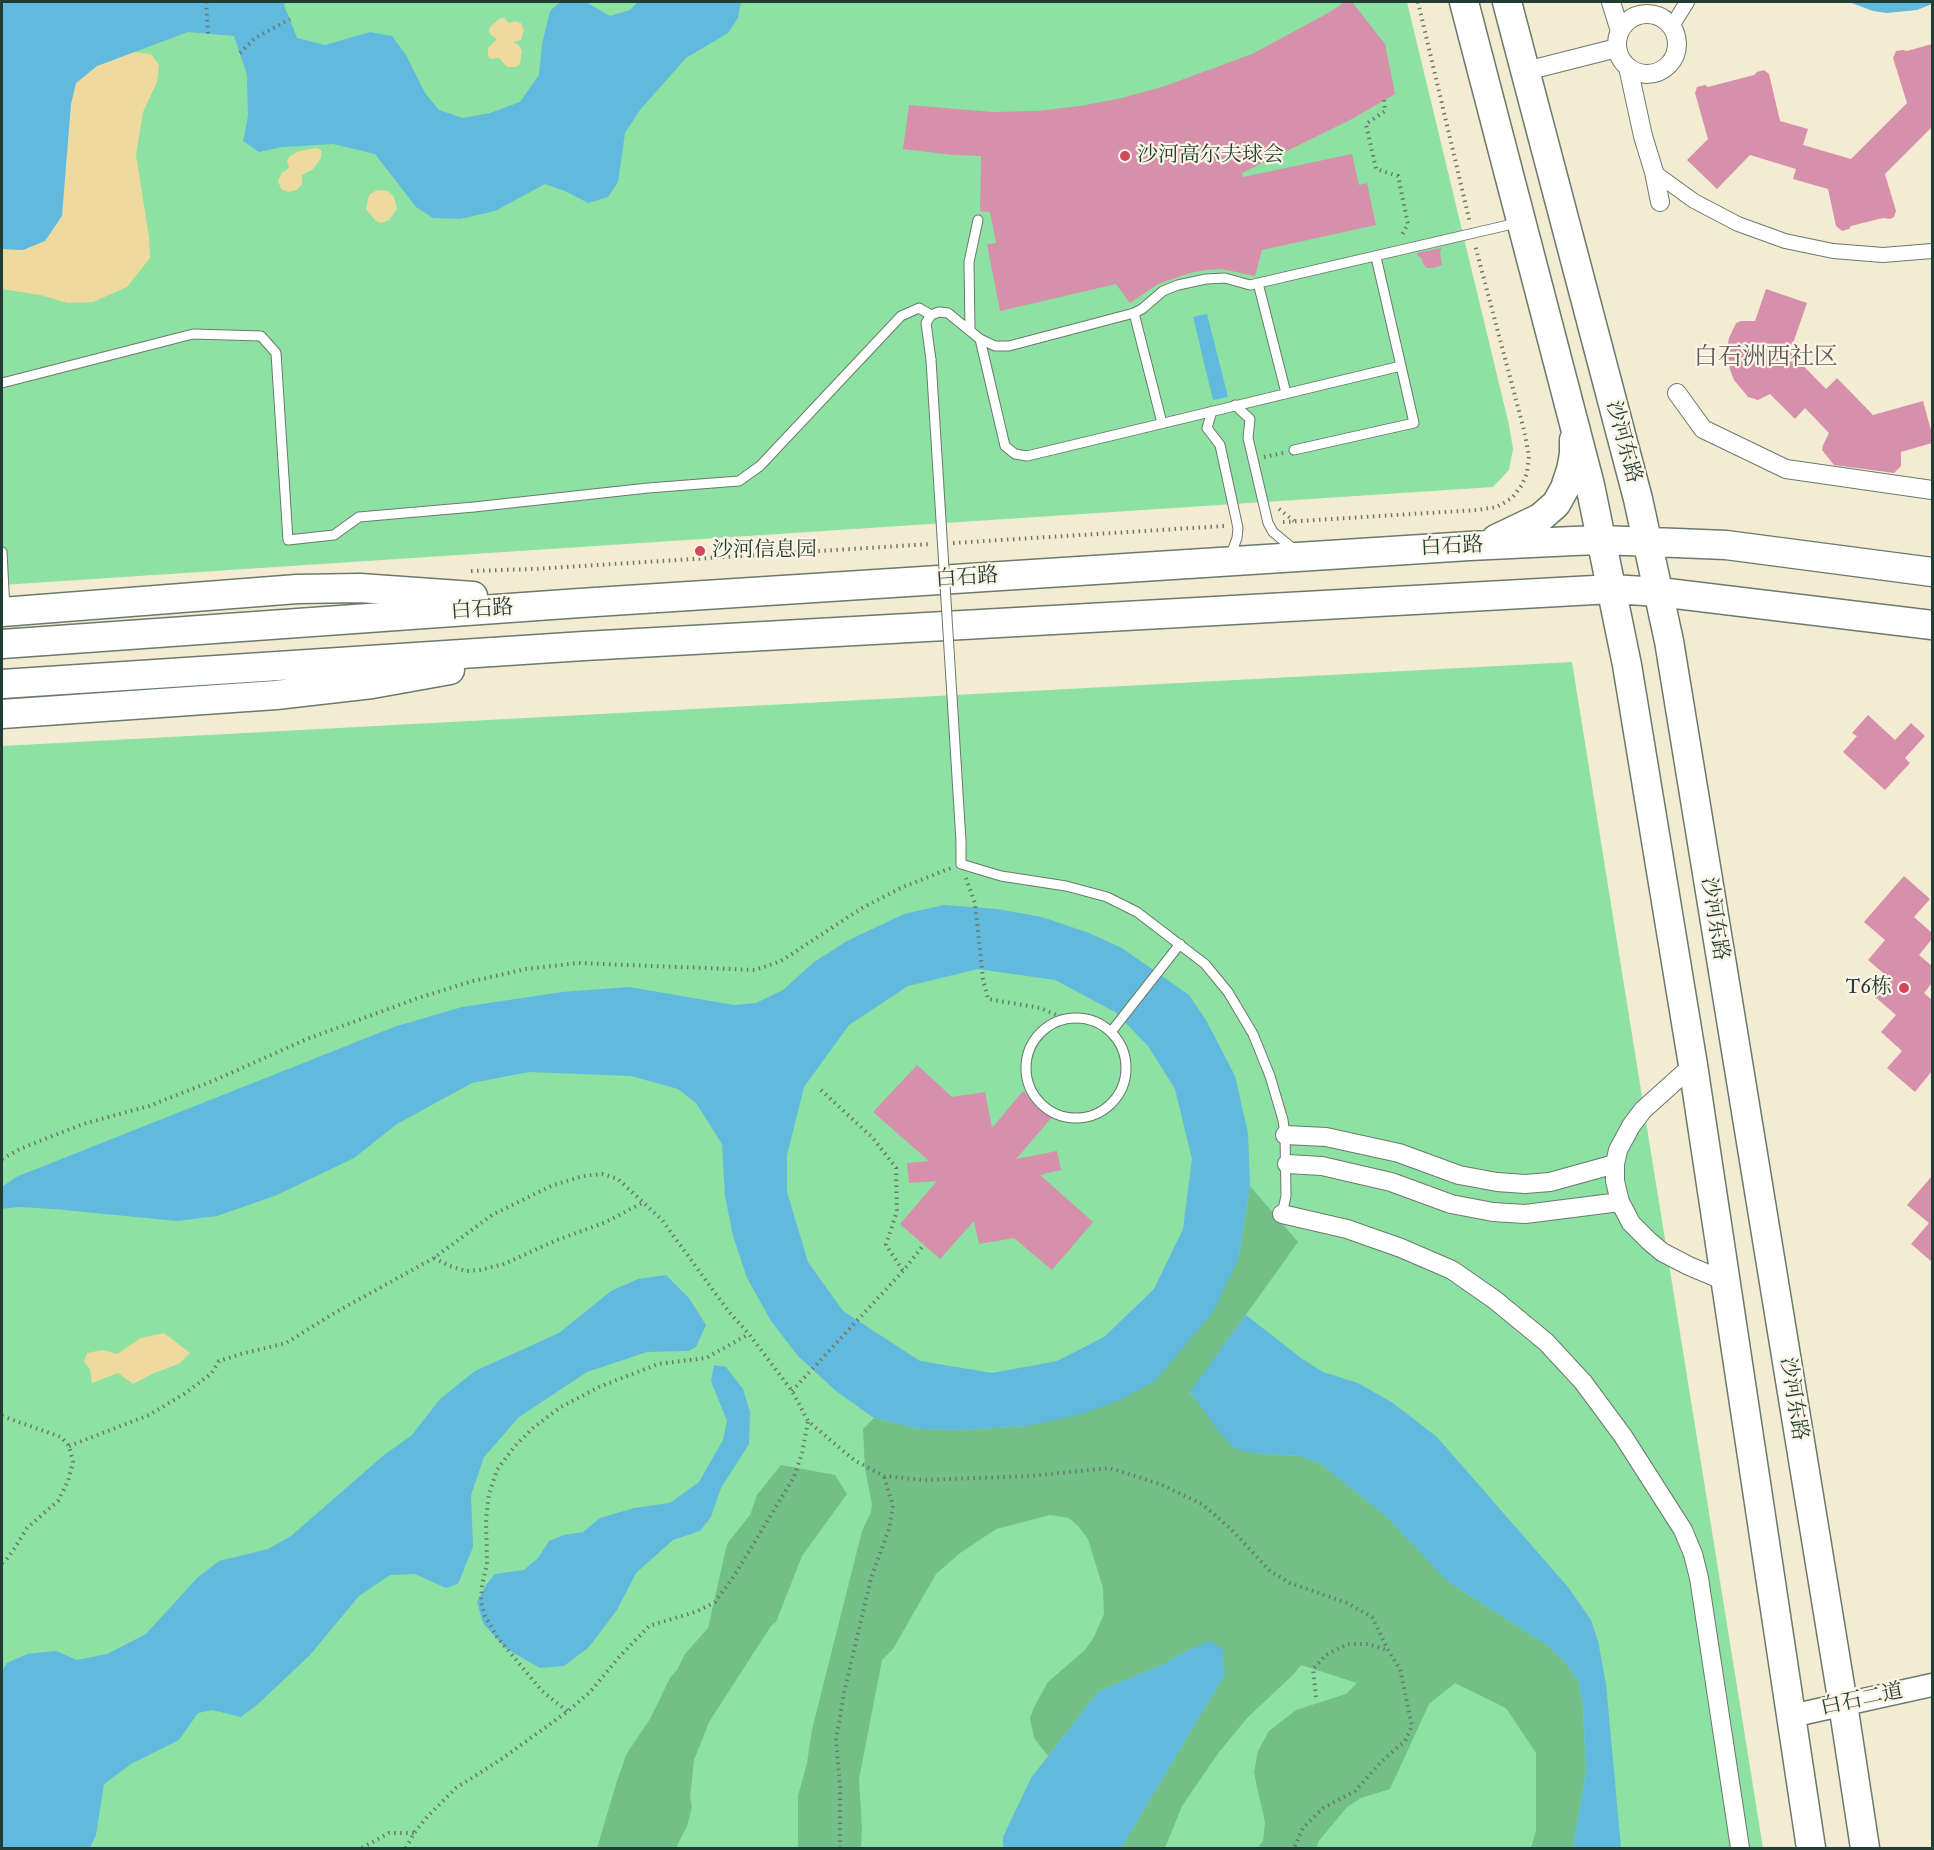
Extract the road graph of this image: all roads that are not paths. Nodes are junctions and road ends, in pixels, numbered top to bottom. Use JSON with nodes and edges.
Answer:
{"nodes":[{"id":1,"x":1464,"y":2,"type":"edge"},
{"id":2,"x":1507,"y":2,"type":"edge"},
{"id":3,"x":1611,"y":2,"type":"edge"},
{"id":4,"x":1687,"y":2,"type":"edge"},
{"id":5,"x":1672,"y":26,"type":"junction"},
{"id":6,"x":1618,"y":39,"type":"junction"},
{"id":7,"x":1628,"y":67,"type":"junction"},
{"id":8,"x":1526,"y":71,"type":"junction"},
{"id":9,"x":1654,"y":172,"type":"junction"},
{"id":10,"x":1660,"y":202,"type":"dead end"},
{"id":11,"x":978,"y":220,"type":"dead end"},
{"id":12,"x":1521,"y":222,"type":"junction"},
{"id":13,"x":1932,"y":251,"type":"edge"},
{"id":14,"x":1376,"y":257,"type":"junction"},
{"id":15,"x":1258,"y":283,"type":"junction"},
{"id":16,"x":1134,"y":313,"type":"junction"},
{"id":17,"x":931,"y":315,"type":"junction"},
{"id":18,"x":970,"y":330,"type":"junction"},
{"id":19,"x":980,"y":339,"type":"junction"},
{"id":20,"x":1401,"y":366,"type":"junction"},
{"id":21,"x":2,"y":383,"type":"edge"},
{"id":22,"x":1286,"y":393,"type":"junction"},
{"id":23,"x":1677,"y":393,"type":"dead end"},
{"id":24,"x":1235,"y":405,"type":"junction"},
{"id":25,"x":1212,"y":411,"type":"junction"},
{"id":26,"x":1573,"y":417,"type":"junction"},
{"id":27,"x":1162,"y":423,"type":"junction"},
{"id":28,"x":1294,"y":450,"type":"road end"},
{"id":29,"x":1932,"y":490,"type":"edge"},
{"id":30,"x":1602,"y":540,"type":"junction"},
{"id":31,"x":1648,"y":542,"type":"junction"},
{"id":32,"x":1469,"y":546,"type":"junction"},
{"id":33,"x":2,"y":552,"type":"edge"},
{"id":34,"x":1303,"y":557,"type":"junction"},
{"id":35,"x":1228,"y":562,"type":"junction"},
{"id":36,"x":1932,"y":572,"type":"edge"},
{"id":37,"x":1612,"y":589,"type":"junction"},
{"id":38,"x":1659,"y":592,"type":"junction"},
{"id":39,"x":580,"y":603,"type":"junction"},
{"id":40,"x":3,"y":612,"type":"edge"},
{"id":41,"x":1932,"y":625,"type":"edge"},
{"id":42,"x":2,"y":644,"type":"edge"},
{"id":43,"x":584,"y":646,"type":"junction"},
{"id":44,"x":2,"y":684,"type":"edge"},
{"id":45,"x":2,"y":714,"type":"edge"},
{"id":46,"x":1180,"y":944,"type":"junction"},
{"id":47,"x":1111,"y":1032,"type":"junction"},
{"id":48,"x":1693,"y":1065,"type":"junction"},
{"id":49,"x":1285,"y":1135,"type":"junction"},
{"id":50,"x":1287,"y":1164,"type":"junction"},
{"id":51,"x":1615,"y":1164,"type":"junction"},
{"id":52,"x":1620,"y":1202,"type":"junction"},
{"id":53,"x":1282,"y":1214,"type":"joint"},
{"id":54,"x":1727,"y":1282,"type":"junction"},
{"id":55,"x":1932,"y":1685,"type":"edge"},
{"id":56,"x":1843,"y":1704,"type":"junction"},
{"id":57,"x":1791,"y":1716,"type":"junction"},
{"id":58,"x":1740,"y":1848,"type":"edge"},
{"id":59,"x":1811,"y":1848,"type":"edge"},
{"id":60,"x":1865,"y":1848,"type":"edge"}],
"edges":[{"from":1,"to":12,"type":"main road","name":"沙河东路"},
{"from":2,"to":8,"type":"main road","name":"沙河东路"},
{"from":3,"to":6,"type":"street"},
{"from":4,"to":5,"type":"street"},
{"from":5,"to":6,"type":"street"},
{"from":5,"to":7,"type":"street"},
{"from":6,"to":7,"type":"street"},
{"from":6,"to":8,"type":"street"},
{"from":7,"to":9,"type":"street"},
{"from":8,"to":31,"type":"main road","name":"沙河东路"},
{"from":9,"to":10,"type":"street"},
{"from":9,"to":13,"type":"street"},
{"from":11,"to":18,"type":"lane"},
{"from":12,"to":14,"type":"lane"},
{"from":12,"to":26,"type":"main road","name":"沙河东路"},
{"from":14,"to":15,"type":"lane"},
{"from":14,"to":20,"type":"lane"},
{"from":15,"to":16,"type":"lane"},
{"from":15,"to":22,"type":"lane"},
{"from":16,"to":19,"type":"lane"},
{"from":16,"to":27,"type":"lane"},
{"from":17,"to":18,"type":"lane"},
{"from":17,"to":21,"type":"lane"},
{"from":17,"to":46,"type":"lane","bridge":true},
{"from":18,"to":19,"type":"lane"},
{"from":19,"to":27,"type":"lane"},
{"from":20,"to":22,"type":"lane"},
{"from":20,"to":28,"type":"lane"},
{"from":22,"to":24,"type":"lane"},
{"from":23,"to":29,"type":"street"},
{"from":24,"to":25,"type":"lane"},
{"from":24,"to":34,"type":"lane"},
{"from":25,"to":27,"type":"lane"},
{"from":25,"to":35,"type":"lane"},
{"from":26,"to":30,"type":"main road","name":"沙河东路"},
{"from":26,"to":32,"type":"main road"},
{"from":30,"to":31,"type":"main road","name":"白石路"},
{"from":30,"to":32,"type":"main road","name":"白石路"},
{"from":30,"to":37,"type":"main road","name":"沙河东路"},
{"from":31,"to":36,"type":"main road","name":"白石路"},
{"from":31,"to":38,"type":"main road","name":"沙河东路"},
{"from":32,"to":34,"type":"main road","name":"白石路"},
{"from":33,"to":40,"type":"lane"},
{"from":34,"to":35,"type":"main road","name":"白石路"},
{"from":35,"to":39,"type":"main road","name":"白石路"},
{"from":37,"to":38,"type":"main road","name":"白石路"},
{"from":37,"to":43,"type":"main road","name":"白石路"},
{"from":37,"to":48,"type":"main road","name":"沙河东路"},
{"from":38,"to":41,"type":"main road","name":"白石路"},
{"from":38,"to":56,"type":"main road","name":"沙河东路"},
{"from":39,"to":40,"type":"main road"},
{"from":39,"to":42,"type":"main road","name":"白石路"},
{"from":43,"to":44,"type":"main road","name":"白石路"},
{"from":43,"to":45,"type":"main road"},
{"from":46,"to":47,"type":"lane"},
{"from":46,"to":49,"type":"lane"},
{"from":47,"to":47,"type":"lane"},
{"from":48,"to":51,"type":"street"},
{"from":48,"to":54,"type":"main road","name":"沙河东路"},
{"from":49,"to":50,"type":"lane"},
{"from":49,"to":51,"type":"street"},
{"from":50,"to":52,"type":"street"},
{"from":50,"to":53,"type":"lane"},
{"from":51,"to":52,"type":"street"},
{"from":52,"to":54,"type":"street"},
{"from":53,"to":58,"type":"street"},
{"from":54,"to":57,"type":"main road","name":"沙河东路"},
{"from":55,"to":56,"type":"street","name":"白石二道"},
{"from":56,"to":57,"type":"street","name":"白石二道"},
{"from":56,"to":60,"type":"main road","name":"沙河东路"},
{"from":57,"to":59,"type":"main road","name":"沙河东路"}]}
